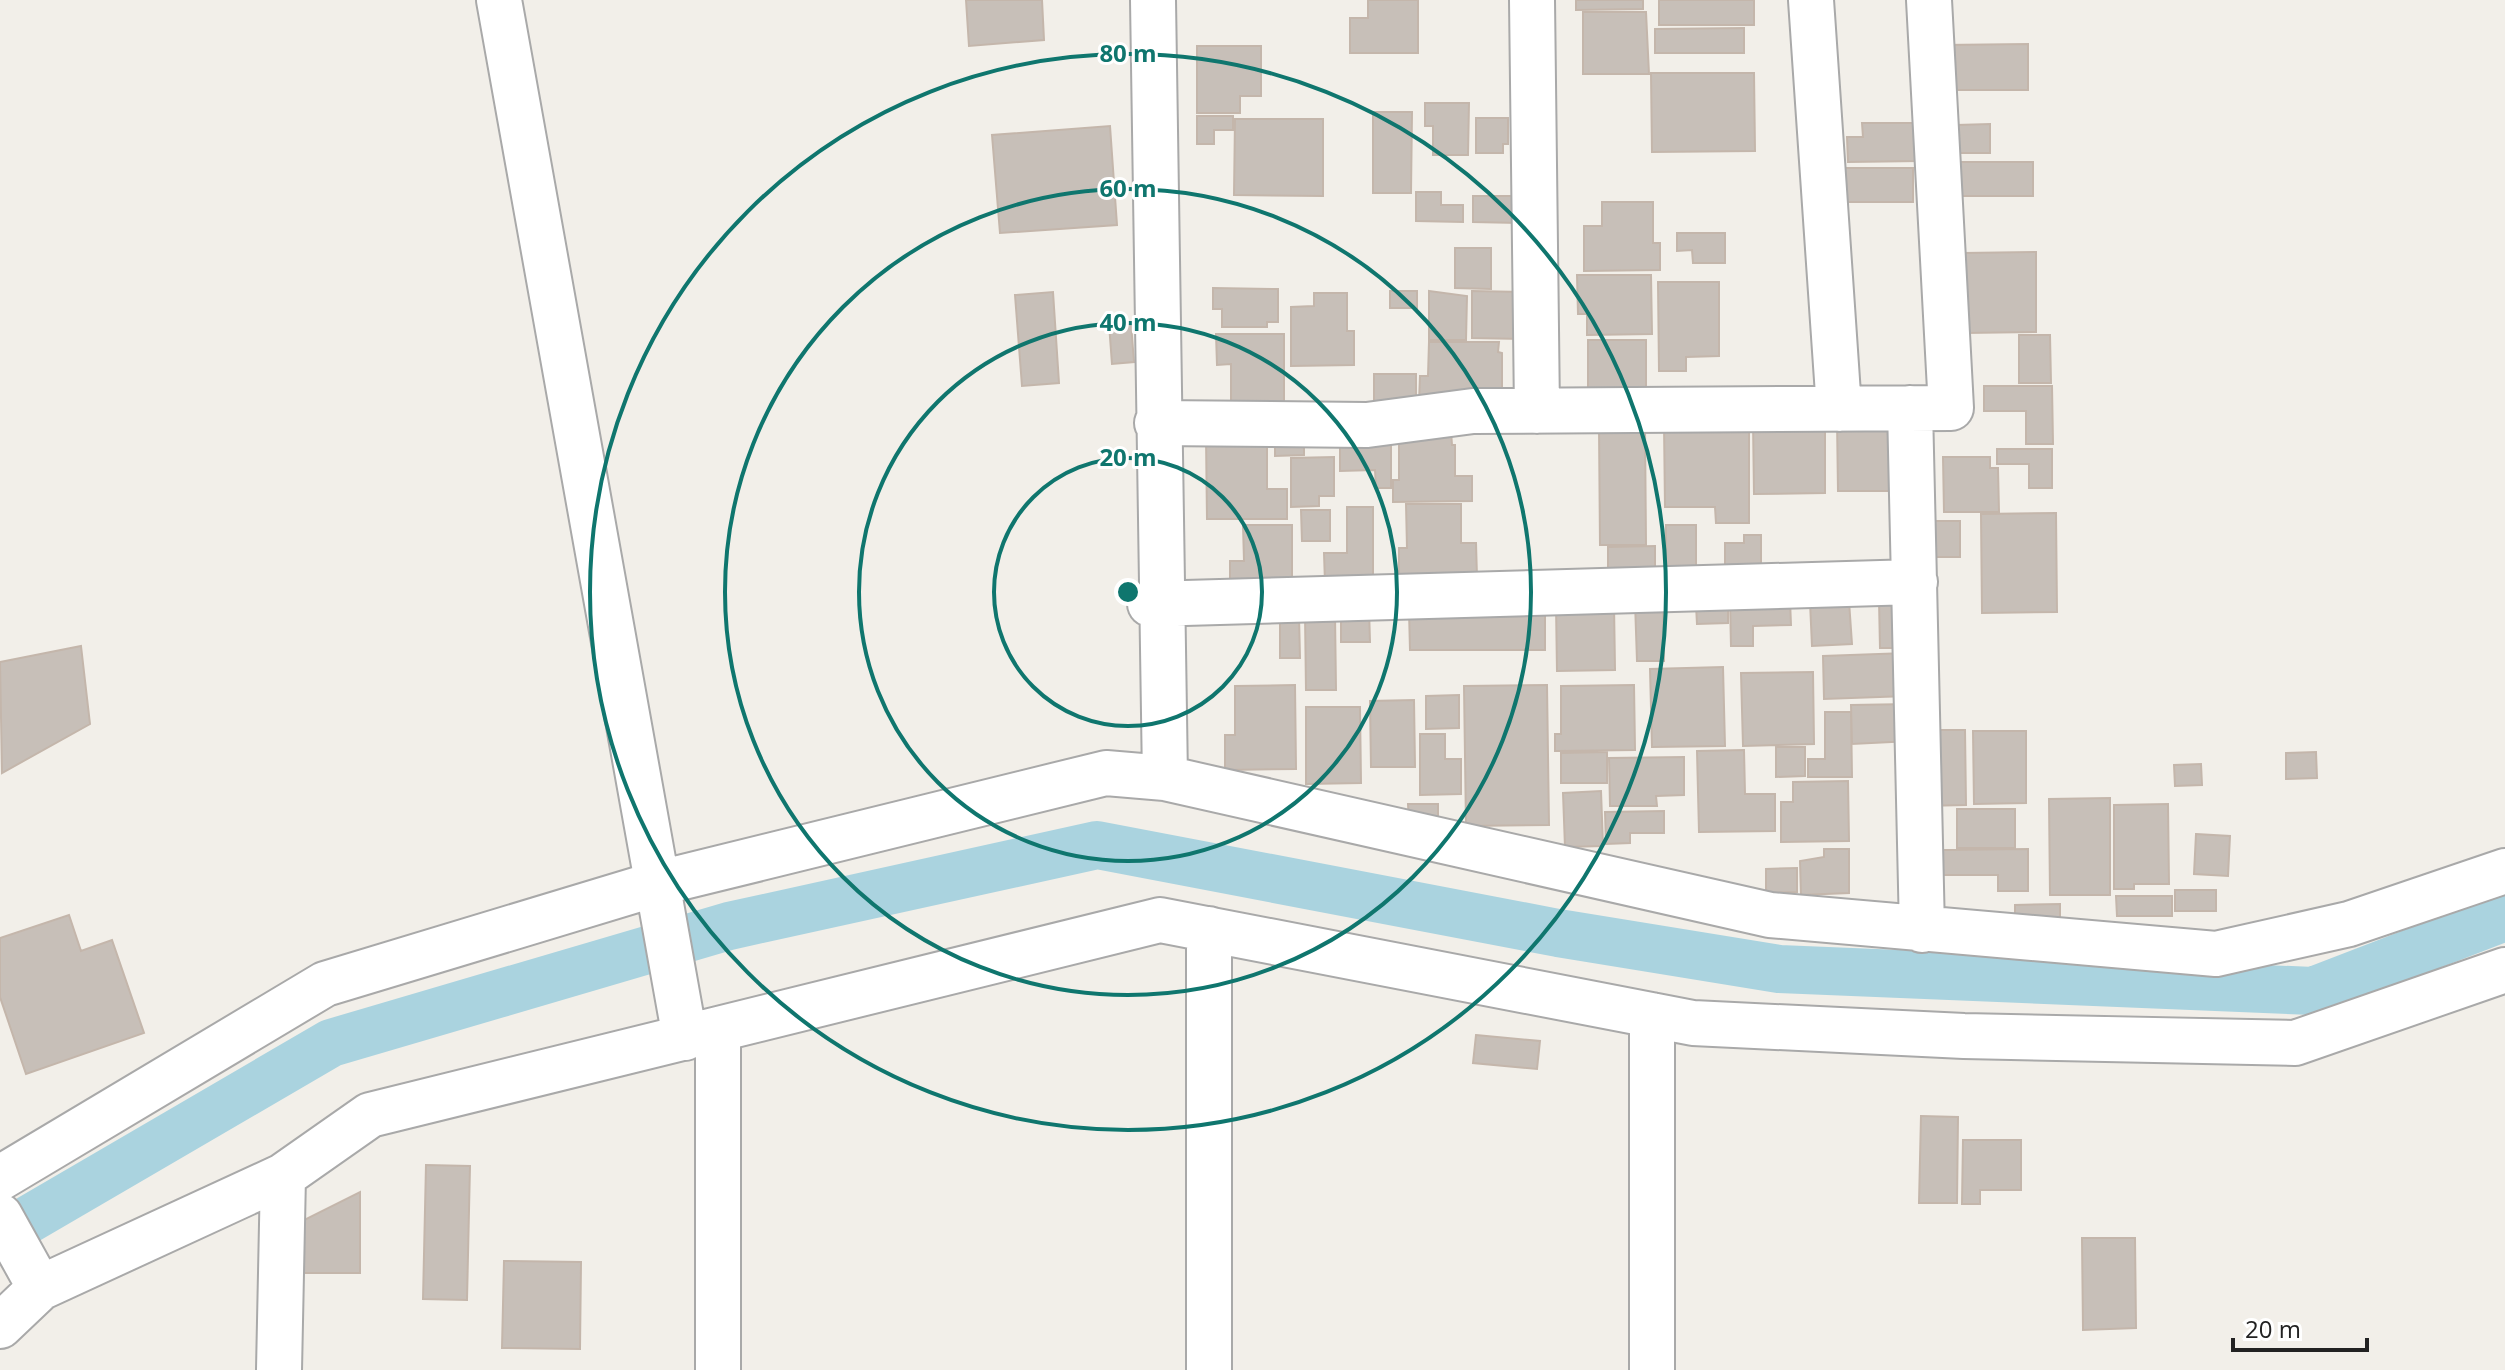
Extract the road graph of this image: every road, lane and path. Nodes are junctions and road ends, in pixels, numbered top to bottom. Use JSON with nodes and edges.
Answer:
{"nodes":[{"id":1,"x":499,"y":0,"type":"edge"},
{"id":2,"x":1153,"y":0,"type":"edge"},
{"id":3,"x":1532,"y":0,"type":"edge"},
{"id":4,"x":1811,"y":0,"type":"edge"},
{"id":5,"x":1929,"y":0,"type":"edge"},
{"id":6,"x":1910,"y":408,"type":"junction"},
{"id":7,"x":1839,"y":409,"type":"junction"},
{"id":8,"x":1537,"y":411,"type":"junction"},
{"id":9,"x":1157,"y":423,"type":"junction"},
{"id":10,"x":1915,"y":582,"type":"junction"},
{"id":11,"x":1156,"y":604,"type":"junction"},
{"id":12,"x":1165,"y":778,"type":"junction"},
{"id":13,"x":2505,"y":871,"type":"edge"},
{"id":14,"x":659,"y":883,"type":"junction"},
{"id":15,"x":1209,"y":929,"type":"junction"},
{"id":16,"x":1922,"y":930,"type":"junction"},
{"id":17,"x":2505,"y":970,"type":"edge"},
{"id":18,"x":1652,"y":1015,"type":"junction"},
{"id":19,"x":702,"y":1033,"type":"junction"},
{"id":20,"x":283,"y":1176,"type":"junction"},
{"id":21,"x":0,"y":1178,"type":"edge"},
{"id":22,"x":0,"y":1216,"type":"edge"},
{"id":23,"x":30,"y":1274,"type":"junction"},
{"id":24,"x":0,"y":1326,"type":"edge"},
{"id":25,"x":279,"y":1370,"type":"edge"},
{"id":26,"x":718,"y":1370,"type":"edge"},
{"id":27,"x":1209,"y":1370,"type":"edge"},
{"id":28,"x":1652,"y":1370,"type":"edge"}],
"edges":[{"from":1,"to":14,"type":"street"},
{"from":2,"to":9,"type":"street"},
{"from":3,"to":8,"type":"street"},
{"from":4,"to":7,"type":"street"},
{"from":5,"to":6,"type":"street"},
{"from":6,"to":7,"type":"street"},
{"from":6,"to":10,"type":"street"},
{"from":7,"to":8,"type":"street"},
{"from":8,"to":9,"type":"street"},
{"from":9,"to":11,"type":"street"},
{"from":10,"to":11,"type":"street"},
{"from":10,"to":16,"type":"street"},
{"from":11,"to":12,"type":"street"},
{"from":12,"to":14,"type":"street"},
{"from":12,"to":16,"type":"street"},
{"from":13,"to":16,"type":"street"},
{"from":14,"to":19,"type":"street"},
{"from":14,"to":21,"type":"street"},
{"from":15,"to":18,"type":"street"},
{"from":15,"to":19,"type":"street"},
{"from":15,"to":27,"type":"street"},
{"from":17,"to":18,"type":"street"},
{"from":18,"to":28,"type":"street"},
{"from":19,"to":20,"type":"street"},
{"from":19,"to":26,"type":"street"},
{"from":20,"to":23,"type":"street"},
{"from":20,"to":25,"type":"street"},
{"from":22,"to":23,"type":"street"},
{"from":23,"to":24,"type":"street"}]}
